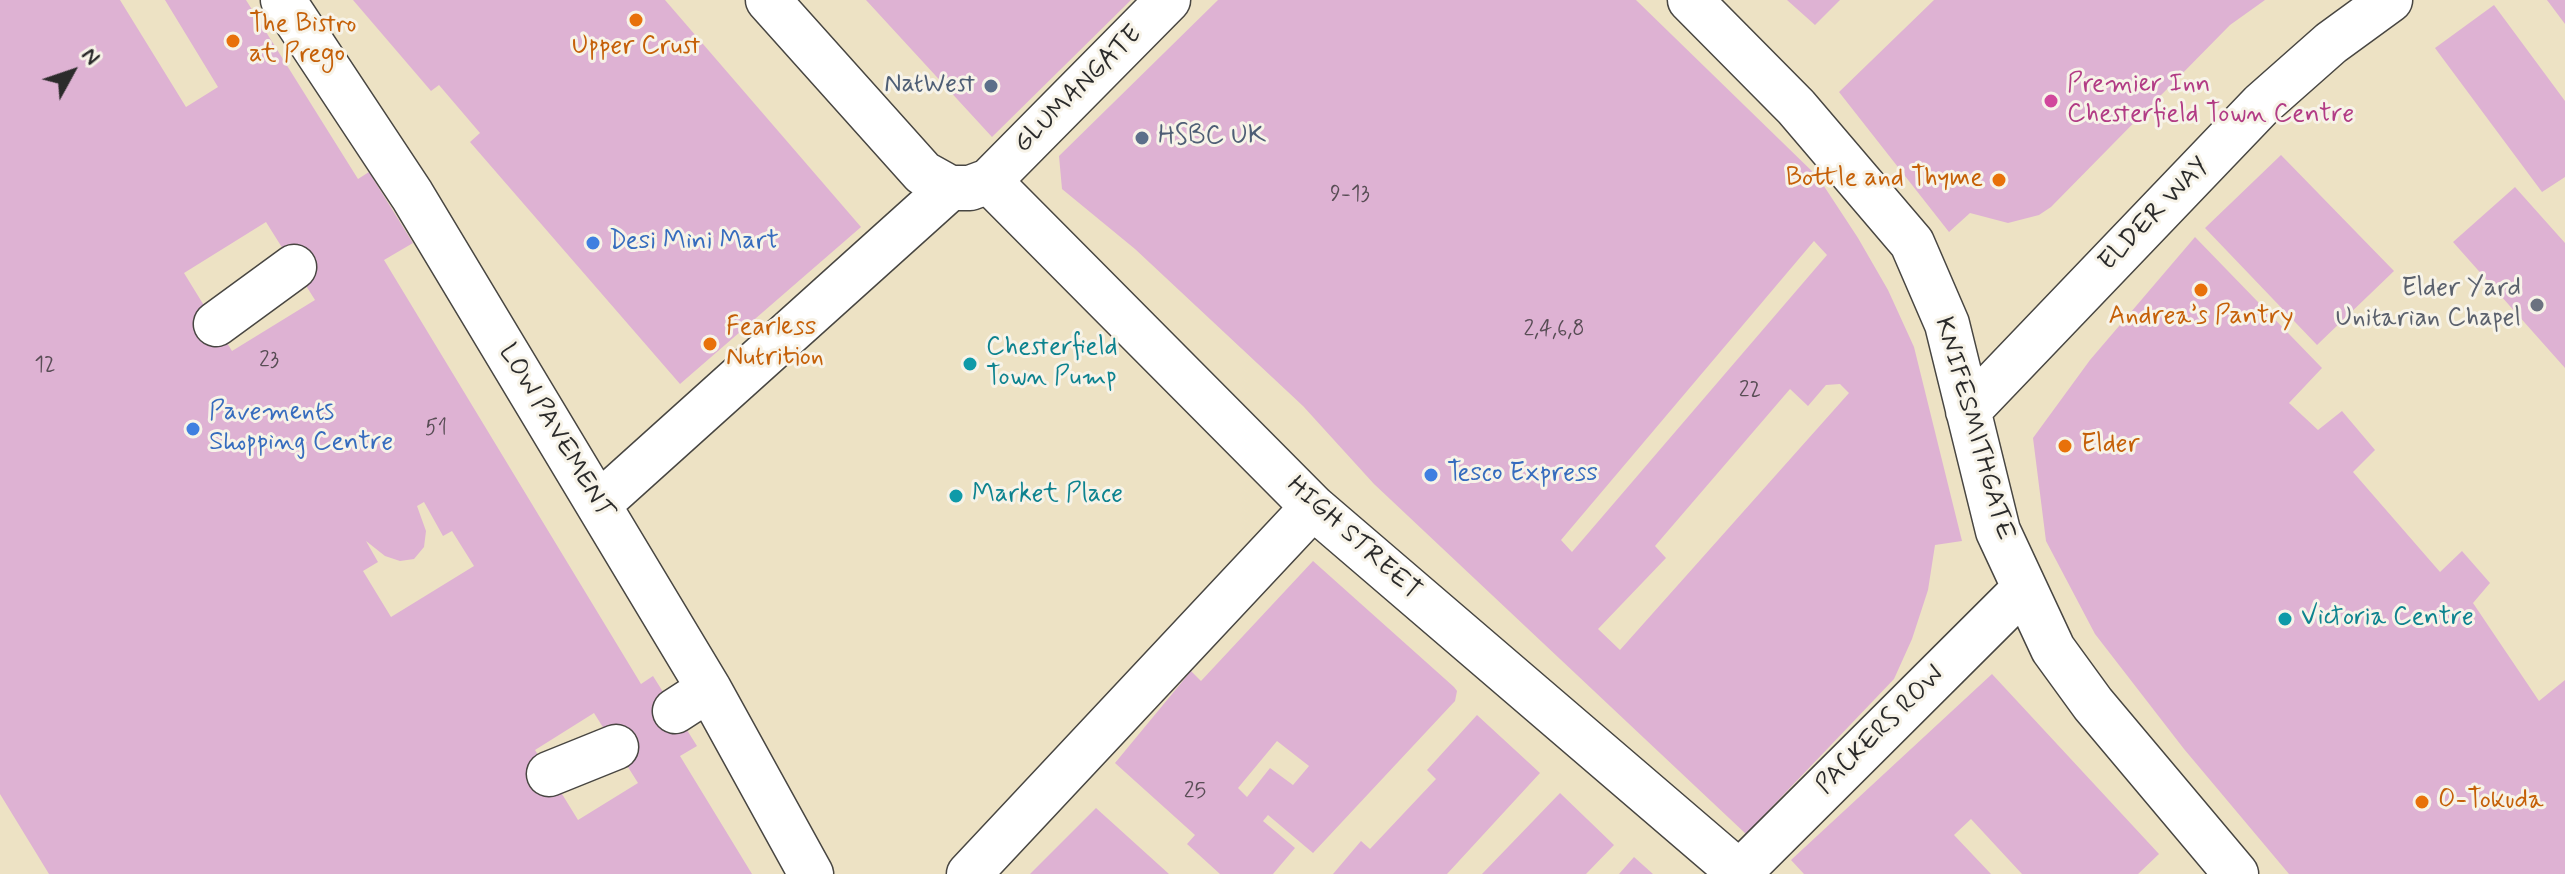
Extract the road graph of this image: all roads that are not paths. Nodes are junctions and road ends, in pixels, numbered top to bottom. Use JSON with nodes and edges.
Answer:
{"nodes":[{"id":1,"x":768,"y":0,"type":"edge"},
{"id":2,"x":1168,"y":0,"type":"edge"},
{"id":3,"x":1690,"y":0,"type":"edge"},
{"id":4,"x":2390,"y":0,"type":"edge"},
{"id":5,"x":293,"y":4,"type":"edge"},
{"id":6,"x":970,"y":185,"type":"junction"},
{"id":7,"x":294,"y":267,"type":"dead end"},
{"id":8,"x":216,"y":324,"type":"dead end"},
{"id":9,"x":1968,"y":411,"type":"junction"},
{"id":10,"x":599,"y":504,"type":"junction"},
{"id":11,"x":1313,"y":507,"type":"junction"},
{"id":12,"x":2024,"y":589,"type":"junction"},
{"id":13,"x":616,"y":747,"type":"dead end"},
{"id":14,"x":549,"y":774,"type":"dead end"},
{"id":15,"x":1740,"y":873,"type":"edge"},
{"id":16,"x":811,"y":874,"type":"edge"},
{"id":17,"x":969,"y":874,"type":"edge"},
{"id":18,"x":2236,"y":874,"type":"edge"}],
"edges":[{"from":1,"to":6,"type":"street"},
{"from":2,"to":6,"type":"street","name":"GLUMANGATE"},
{"from":3,"to":9,"type":"street","name":"KNIFESMITHGATE"},
{"from":4,"to":9,"type":"street","name":"ELDER WAY"},
{"from":5,"to":10,"type":"street","name":"LOW PAVEMENT"},
{"from":6,"to":10,"type":"street"},
{"from":6,"to":11,"type":"street","name":"HIGH STREET"},
{"from":7,"to":8,"type":"street"},
{"from":9,"to":12,"type":"street","name":"KNIFESMITHGATE"},
{"from":10,"to":16,"type":"street","name":"LOW PAVEMENT"},
{"from":11,"to":15,"type":"street","name":"HIGH STREET"},
{"from":11,"to":17,"type":"street"},
{"from":12,"to":15,"type":"street","name":"PACKERS ROW"},
{"from":12,"to":18,"type":"street","name":"KNIFESMITHGATE"},
{"from":13,"to":14,"type":"street"}]}
